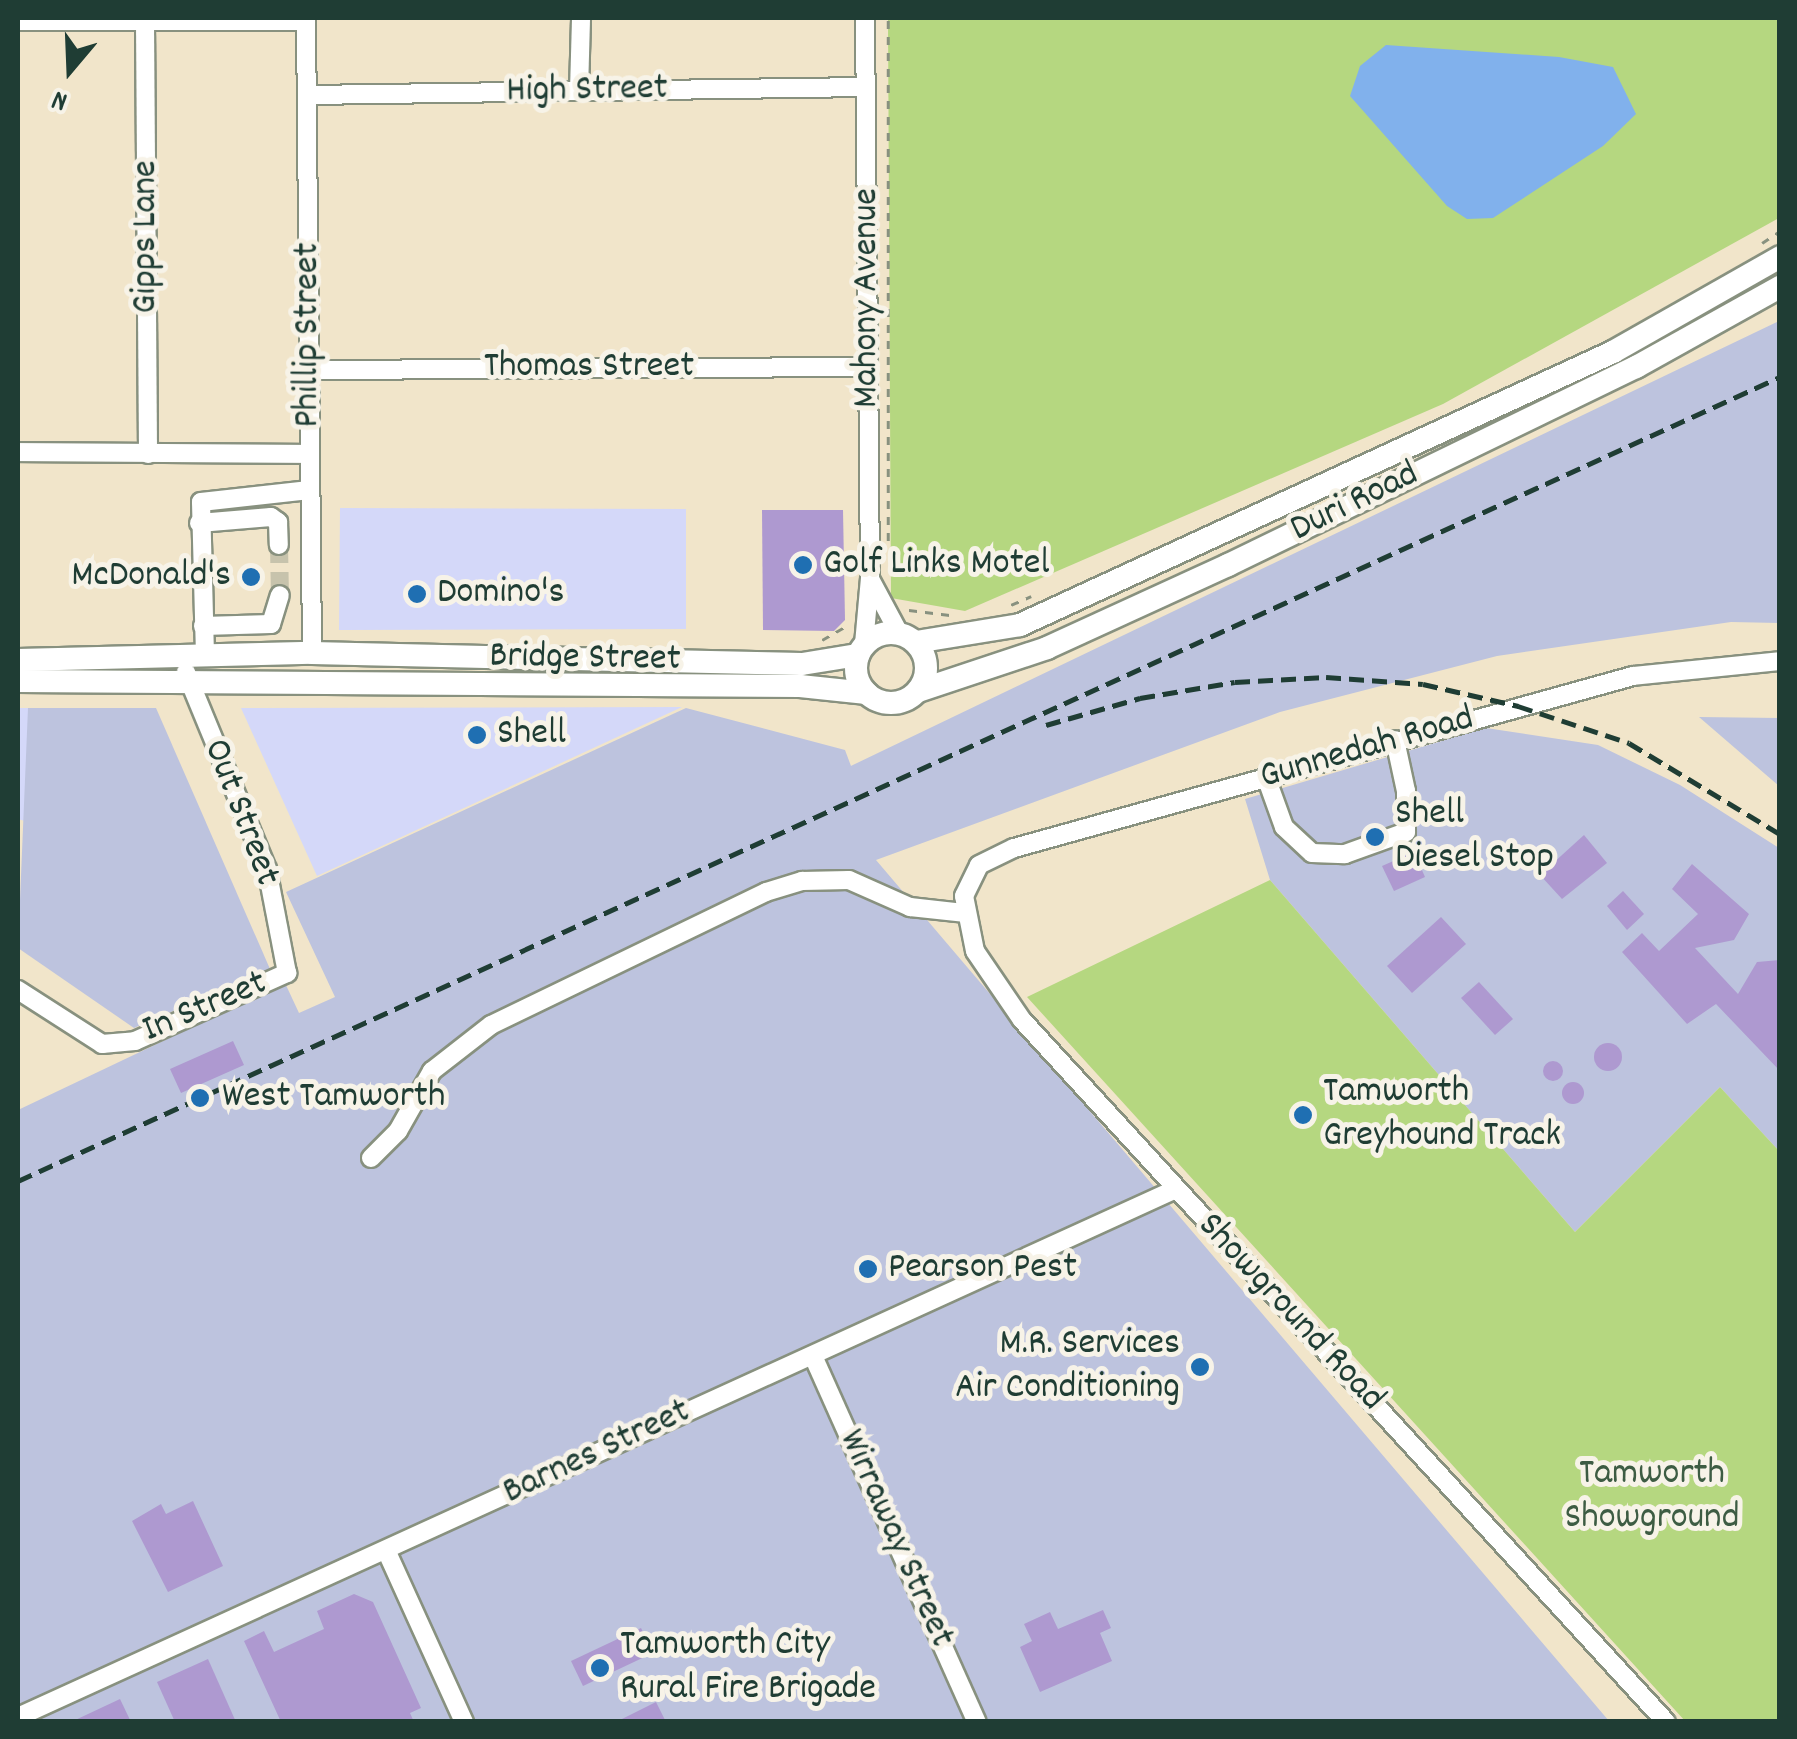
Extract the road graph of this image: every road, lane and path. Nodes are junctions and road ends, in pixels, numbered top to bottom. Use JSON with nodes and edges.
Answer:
{"nodes":[{"id":1,"x":581,"y":18,"type":"edge"},
{"id":2,"x":866,"y":18,"type":"edge"},
{"id":3,"x":888,"y":18,"type":"edge"},
{"id":4,"x":306,"y":19,"type":"edge"},
{"id":5,"x":18,"y":21,"type":"edge"},
{"id":6,"x":145,"y":21,"type":"junction"},
{"id":7,"x":866,"y":87,"type":"junction"},
{"id":8,"x":579,"y":92,"type":"junction"},
{"id":9,"x":307,"y":95,"type":"junction"},
{"id":10,"x":1780,"y":231,"type":"edge"},
{"id":11,"x":1752,"y":248,"type":"dead end"},
{"id":12,"x":1780,"y":257,"type":"edge"},
{"id":13,"x":1780,"y":287,"type":"edge"},
{"id":14,"x":868,"y":367,"type":"junction"},
{"id":15,"x":310,"y":370,"type":"junction"},
{"id":16,"x":18,"y":452,"type":"edge"},
{"id":17,"x":148,"y":454,"type":"junction"},
{"id":18,"x":309,"y":454,"type":"junction"},
{"id":19,"x":310,"y":490,"type":"junction"},
{"id":20,"x":199,"y":523,"type":"junction"},
{"id":21,"x":279,"y":545,"type":"tunnel mouth"},
{"id":22,"x":886,"y":548,"type":"dead end"},
{"id":23,"x":870,"y":578,"type":"junction"},
{"id":24,"x":1036,"y":594,"type":"dead end"},
{"id":25,"x":280,"y":595,"type":"dead end"},
{"id":26,"x":864,"y":610,"type":"junction"},
{"id":27,"x":999,"y":610,"type":"dead end"},
{"id":28,"x":885,"y":611,"type":"junction"},
{"id":29,"x":956,"y":616,"type":"dead end"},
{"id":30,"x":203,"y":626,"type":"junction"},
{"id":31,"x":907,"y":638,"type":"junction"},
{"id":32,"x":861,"y":650,"type":"junction"},
{"id":33,"x":312,"y":653,"type":"junction"},
{"id":34,"x":194,"y":655,"type":"junction"},
{"id":35,"x":18,"y":660,"type":"edge"},
{"id":36,"x":1780,"y":661,"type":"edge"},
{"id":37,"x":820,"y":662,"type":"junction"},
{"id":38,"x":187,"y":680,"type":"junction"},
{"id":39,"x":400,"y":680,"type":"junction"},
{"id":40,"x":18,"y":681,"type":"edge"},
{"id":41,"x":918,"y":691,"type":"junction"},
{"id":42,"x":866,"y":694,"type":"junction"},
{"id":43,"x":1395,"y":740,"type":"junction"},
{"id":44,"x":1266,"y":777,"type":"junction"},
{"id":45,"x":969,"y":880,"type":"joint"},
{"id":46,"x":964,"y":912,"type":"junction"},
{"id":47,"x":287,"y":973,"type":"joint"},
{"id":48,"x":18,"y":990,"type":"edge"},
{"id":49,"x":371,"y":1158,"type":"dead end"},
{"id":50,"x":1176,"y":1189,"type":"junction"},
{"id":51,"x":813,"y":1356,"type":"junction"},
{"id":52,"x":386,"y":1550,"type":"junction"},
{"id":53,"x":18,"y":1717,"type":"edge"},
{"id":54,"x":464,"y":1722,"type":"edge"},
{"id":55,"x":977,"y":1722,"type":"edge"},
{"id":56,"x":1666,"y":1722,"type":"edge"}],
"edges":[{"from":1,"to":8,"type":"street"},
{"from":2,"to":7,"type":"street","name":"Mahony Avenue"},
{"from":3,"to":22,"type":"path"},
{"from":4,"to":6,"type":"street"},
{"from":4,"to":9,"type":"street","name":"Phillip Street"},
{"from":5,"to":6,"type":"street"},
{"from":6,"to":17,"type":"street","name":"Gipps Lane"},
{"from":7,"to":8,"type":"street","name":"High Street"},
{"from":7,"to":14,"type":"street","name":"Mahony Avenue"},
{"from":8,"to":9,"type":"street","name":"High Street"},
{"from":9,"to":15,"type":"street","name":"Phillip Street"},
{"from":10,"to":11,"type":"path"},
{"from":12,"to":31,"type":"main road","name":"Duri Road"},
{"from":13,"to":41,"type":"main road","name":"Duri Road"},
{"from":14,"to":15,"type":"street","name":"Thomas Street"},
{"from":14,"to":23,"type":"street","name":"Mahony Avenue"},
{"from":15,"to":18,"type":"street","name":"Phillip Street"},
{"from":16,"to":17,"type":"street"},
{"from":17,"to":18,"type":"street"},
{"from":18,"to":19,"type":"street","name":"Phillip Street"},
{"from":19,"to":20,"type":"street"},
{"from":19,"to":33,"type":"street","name":"Phillip Street"},
{"from":20,"to":21,"type":"street"},
{"from":20,"to":30,"type":"street","name":"Out Street"},
{"from":23,"to":26,"type":"street","name":"Mahony Avenue"},
{"from":23,"to":28,"type":"street","name":"Mahony Avenue"},
{"from":24,"to":27,"type":"path"},
{"from":25,"to":30,"type":"street"},
{"from":26,"to":32,"type":"street","name":"Mahony Avenue"},
{"from":26,"to":37,"type":"path"},
{"from":28,"to":29,"type":"path"},
{"from":28,"to":31,"type":"street","name":"Mahony Avenue"},
{"from":30,"to":34,"type":"street","name":"Out Street"},
{"from":31,"to":32,"type":"main road"},
{"from":31,"to":41,"type":"main road"},
{"from":32,"to":37,"type":"main road","name":"Bridge Street"},
{"from":32,"to":42,"type":"main road"},
{"from":33,"to":34,"type":"main road","name":"Bridge Street"},
{"from":33,"to":37,"type":"main road","name":"Bridge Street"},
{"from":33,"to":39,"type":"main road","name":"Bridge Street"},
{"from":34,"to":35,"type":"main road","name":"Bridge Street"},
{"from":34,"to":38,"type":"street","name":"Out Street"},
{"from":36,"to":43,"type":"street","name":"Gunnedah Road"},
{"from":38,"to":39,"type":"main road","name":"Bridge Street"},
{"from":38,"to":40,"type":"main road","name":"Bridge Street"},
{"from":38,"to":47,"type":"street","name":"Out Street"},
{"from":39,"to":42,"type":"main road","name":"Bridge Street"},
{"from":41,"to":42,"type":"main road"},
{"from":43,"to":44,"type":"street","name":"Gunnedah Road"},
{"from":43,"to":44,"type":"street"},
{"from":44,"to":45,"type":"street","name":"Gunnedah Road"},
{"from":45,"to":46,"type":"street","name":"Showground Road"},
{"from":46,"to":49,"type":"street"},
{"from":46,"to":50,"type":"street","name":"Showground Road"},
{"from":47,"to":48,"type":"street","name":"In Street"},
{"from":50,"to":51,"type":"street","name":"Barnes Street"},
{"from":50,"to":56,"type":"street","name":"Showground Road"},
{"from":51,"to":52,"type":"street","name":"Barnes Street"},
{"from":51,"to":55,"type":"street","name":"Wirraway Street"},
{"from":52,"to":53,"type":"street","name":"Barnes Street"},
{"from":52,"to":54,"type":"street"}]}
